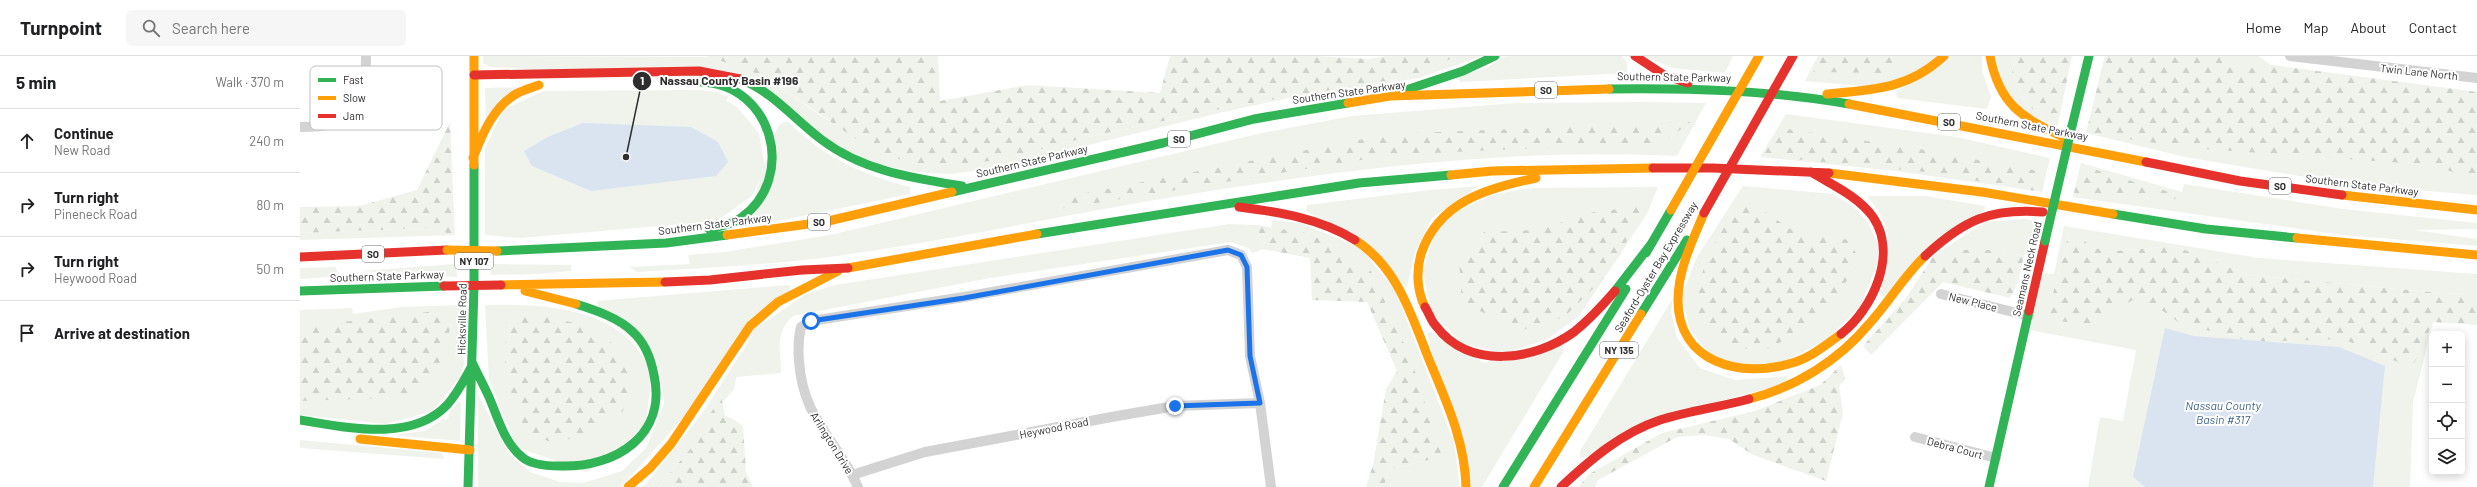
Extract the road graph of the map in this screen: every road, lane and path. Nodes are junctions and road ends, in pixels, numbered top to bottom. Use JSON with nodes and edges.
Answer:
{"nodes":[{"id":1,"x":474,"y":56,"type":"edge"},
{"id":2,"x":1495,"y":56,"type":"edge"},
{"id":3,"x":1635,"y":56,"type":"edge"},
{"id":4,"x":1759,"y":56,"type":"edge"},
{"id":5,"x":1793,"y":56,"type":"edge"},
{"id":6,"x":1944,"y":56,"type":"edge"},
{"id":7,"x":1990,"y":56,"type":"edge"},
{"id":8,"x":2089,"y":56,"type":"edge"},
{"id":9,"x":2290,"y":56,"type":"edge"},
{"id":10,"x":2477,"y":78,"type":"edge"},
{"id":11,"x":474,"y":79,"type":"junction"},
{"id":12,"x":688,"y":82,"type":"dead end"},
{"id":13,"x":1702,"y":88,"type":"junction"},
{"id":14,"x":1390,"y":96,"type":"junction"},
{"id":15,"x":1802,"y":96,"type":"junction"},
{"id":16,"x":2095,"y":151,"type":"junction"},
{"id":17,"x":473,"y":158,"type":"junction"},
{"id":18,"x":1573,"y":169,"type":"junction"},
{"id":19,"x":1810,"y":172,"type":"junction"},
{"id":20,"x":968,"y":188,"type":"junction"},
{"id":21,"x":1219,"y":204,"type":"junction"},
{"id":22,"x":2477,"y":210,"type":"edge"},
{"id":23,"x":1704,"y":213,"type":"junction"},
{"id":24,"x":2122,"y":216,"type":"junction"},
{"id":25,"x":666,"y":243,"type":"junction"},
{"id":26,"x":1652,"y":243,"type":"junction"},
{"id":27,"x":2477,"y":255,"type":"edge"},
{"id":28,"x":300,"y":257,"type":"edge"},
{"id":29,"x":840,"y":270,"type":"junction"},
{"id":30,"x":501,"y":285,"type":"junction"},
{"id":31,"x":300,"y":291,"type":"edge"},
{"id":32,"x":1941,"y":294,"type":"dead end"},
{"id":33,"x":2028,"y":316,"type":"junction"},
{"id":34,"x":472,"y":364,"type":"junction"},
{"id":35,"x":1260,"y":403,"type":"junction"},
{"id":36,"x":300,"y":420,"type":"edge"},
{"id":37,"x":1915,"y":437,"type":"dead end"},
{"id":38,"x":347,"y":438,"type":"dead end"},
{"id":39,"x":470,"y":450,"type":"junction"},
{"id":40,"x":1996,"y":458,"type":"junction"},
{"id":41,"x":617,"y":465,"type":"dead end"},
{"id":42,"x":564,"y":475,"type":"dead end"},
{"id":43,"x":852,"y":475,"type":"junction"},
{"id":44,"x":468,"y":487,"type":"edge"},
{"id":45,"x":628,"y":487,"type":"edge"},
{"id":46,"x":858,"y":487,"type":"edge"},
{"id":47,"x":1272,"y":487,"type":"edge"},
{"id":48,"x":1466,"y":487,"type":"edge"},
{"id":49,"x":1503,"y":487,"type":"edge"},
{"id":50,"x":1534,"y":487,"type":"edge"},
{"id":51,"x":1561,"y":487,"type":"edge"},
{"id":52,"x":1989,"y":487,"type":"edge"}],
"edges":[{"from":1,"to":11,"type":"main road","name":"Hicksville Road","number":"NY 107"},
{"from":2,"to":14,"type":"main road"},
{"from":3,"to":13,"type":"main road"},
{"from":4,"to":26,"type":"main road","name":"Seaford-Oyster Bay Expressway","number":"NY 135","bridge":true},
{"from":5,"to":23,"type":"main road","name":"Seaford-Oyster Bay Expressway","number":"NY 135","bridge":true},
{"from":6,"to":15,"type":"main road"},
{"from":7,"to":16,"type":"main road"},
{"from":8,"to":33,"type":"main road","name":"Seamans Neck Road","bridge":true},
{"from":9,"to":10,"type":"street","name":"Twin Lane North"},
{"from":11,"to":17,"type":"main road","name":"Hicksville Road","number":"NY 107"},
{"from":11,"to":17,"type":"main road"},
{"from":11,"to":20,"type":"main road"},
{"from":12,"to":25,"type":"main road"},
{"from":13,"to":14,"type":"main road","name":"Southern State Parkway","number":"SO"},
{"from":13,"to":15,"type":"main road","name":"Southern State Parkway","number":"SO"},
{"from":14,"to":20,"type":"main road","name":"Southern State Parkway","number":"SO"},
{"from":15,"to":16,"type":"main road","name":"Southern State Parkway","number":"SO"},
{"from":16,"to":22,"type":"main road","name":"Southern State Parkway","number":"SO"},
{"from":17,"to":34,"type":"main road","name":"Hicksville Road","number":"NY 107"},
{"from":18,"to":19,"type":"main road","name":"Southern State Parkway"},
{"from":18,"to":21,"type":"main road","name":"Southern State Parkway"},
{"from":18,"to":26,"type":"main road"},
{"from":19,"to":23,"type":"main road"},
{"from":19,"to":24,"type":"main road","name":"Southern State Parkway"},
{"from":20,"to":25,"type":"main road","name":"Southern State Parkway","number":"SO"},
{"from":21,"to":29,"type":"main road","name":"Southern State Parkway"},
{"from":21,"to":48,"type":"main road"},
{"from":23,"to":50,"type":"main road","name":"Seaford-Oyster Bay Expressway","number":"NY 135"},
{"from":24,"to":27,"type":"main road","name":"Southern State Parkway"},
{"from":24,"to":51,"type":"main road"},
{"from":25,"to":28,"type":"main road","name":"Southern State Parkway","number":"SO","bridge":true},
{"from":26,"to":49,"type":"main road","name":"Seaford-Oyster Bay Expressway","number":"NY 135"},
{"from":29,"to":30,"type":"main road","name":"Southern State Parkway"},
{"from":29,"to":45,"type":"main road"},
{"from":30,"to":31,"type":"main road","name":"Southern State Parkway","bridge":true},
{"from":30,"to":41,"type":"main road"},
{"from":32,"to":33,"type":"street","name":"New Place"},
{"from":33,"to":40,"type":"main road","name":"Seamans Neck Road"},
{"from":34,"to":36,"type":"main road"},
{"from":34,"to":39,"type":"main road","name":"Hicksville Road","number":"NY 107"},
{"from":34,"to":42,"type":"main road"},
{"from":35,"to":43,"type":"street","name":"Heywood Road"},
{"from":35,"to":43,"type":"street","name":"Arlington Drive"},
{"from":35,"to":47,"type":"street"},
{"from":37,"to":40,"type":"street","name":"Debra Court"},
{"from":38,"to":39,"type":"main road"},
{"from":39,"to":44,"type":"main road","name":"Hicksville Road","number":"NY 107"},
{"from":40,"to":52,"type":"main road","name":"Seamans Neck Road"},
{"from":43,"to":46,"type":"street","name":"Arlington Drive"}]}
